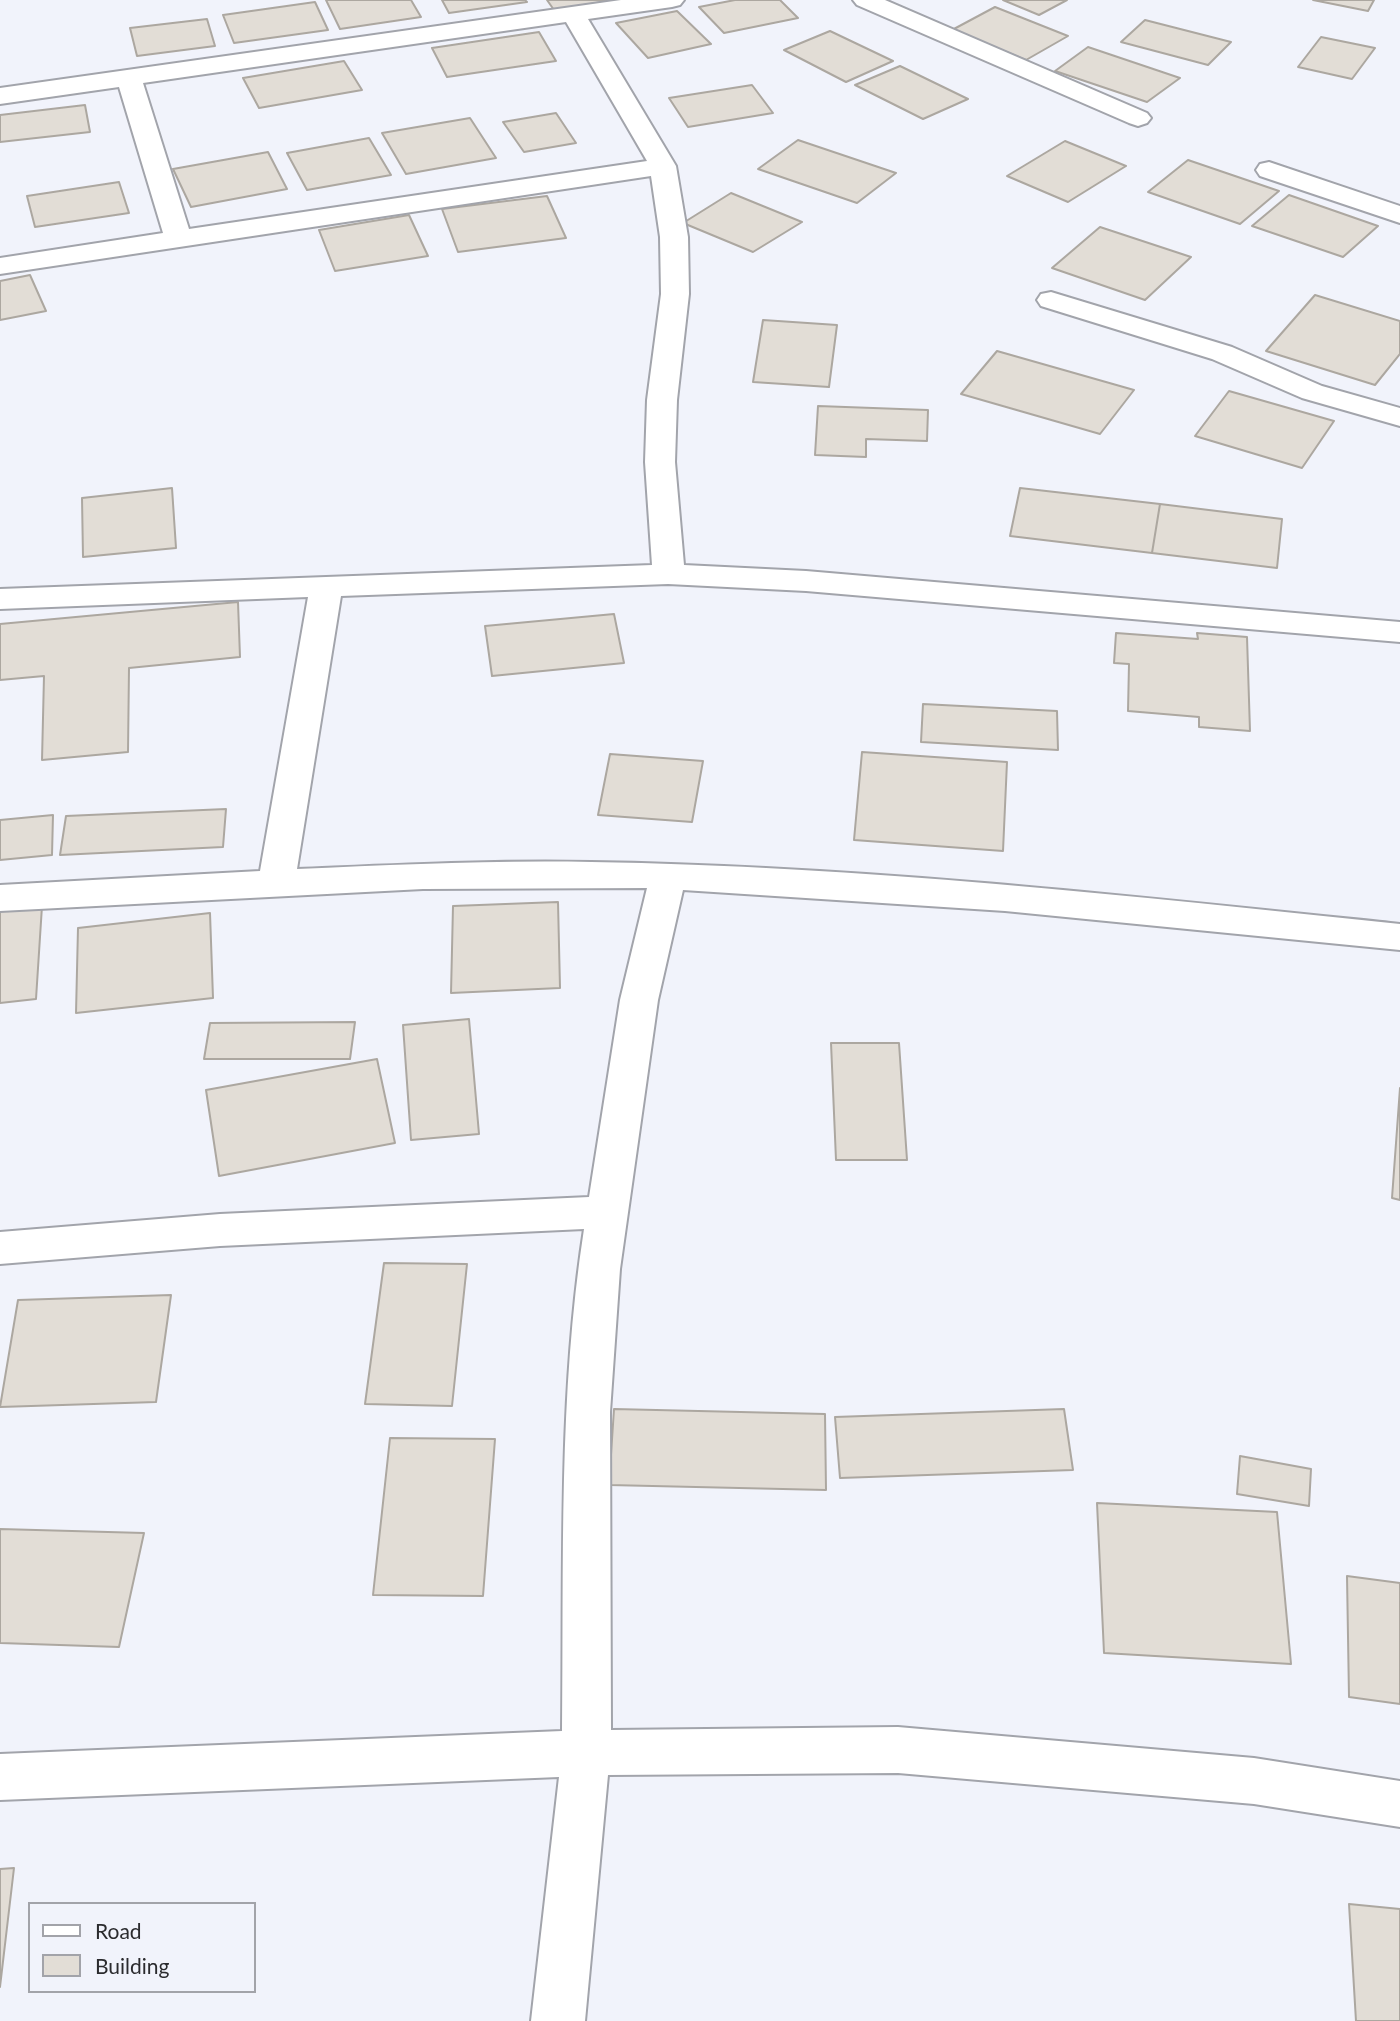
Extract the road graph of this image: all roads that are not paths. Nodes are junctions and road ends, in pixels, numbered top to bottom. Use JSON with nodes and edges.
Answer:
{"nodes":[{"id":1,"x":672,"y":0,"type":"edge"},
{"id":2,"x":865,"y":0,"type":"edge"},
{"id":3,"x":575,"y":16,"type":"junction"},
{"id":4,"x":129,"y":78,"type":"junction"},
{"id":5,"x":0,"y":96,"type":"edge"},
{"id":6,"x":1138,"y":118,"type":"dead end"},
{"id":7,"x":663,"y":166,"type":"junction"},
{"id":8,"x":1269,"y":170,"type":"dead end"},
{"id":9,"x":1400,"y":215,"type":"edge"},
{"id":10,"x":178,"y":239,"type":"junction"},
{"id":11,"x":0,"y":266,"type":"edge"},
{"id":12,"x":1051,"y":300,"type":"dead end"},
{"id":13,"x":1400,"y":417,"type":"edge"},
{"id":14,"x":668,"y":574,"type":"junction"},
{"id":15,"x":326,"y":588,"type":"junction"},
{"id":16,"x":0,"y":599,"type":"edge"},
{"id":17,"x":1400,"y":632,"type":"edge"},
{"id":18,"x":668,"y":876,"type":"junction"},
{"id":19,"x":276,"y":885,"type":"junction"},
{"id":20,"x":0,"y":898,"type":"edge"},
{"id":21,"x":1400,"y":937,"type":"edge"},
{"id":22,"x":607,"y":1212,"type":"junction"},
{"id":23,"x":0,"y":1248,"type":"edge"},
{"id":24,"x":586,"y":1753,"type":"junction"},
{"id":25,"x":0,"y":1777,"type":"edge"},
{"id":26,"x":1400,"y":1804,"type":"edge"},
{"id":27,"x":558,"y":2021,"type":"edge"}],
"edges":[{"from":1,"to":3,"type":"street"},
{"from":2,"to":6,"type":"street"},
{"from":3,"to":4,"type":"street"},
{"from":3,"to":7,"type":"street"},
{"from":4,"to":5,"type":"street"},
{"from":4,"to":10,"type":"street"},
{"from":7,"to":10,"type":"street"},
{"from":7,"to":14,"type":"street"},
{"from":8,"to":9,"type":"street"},
{"from":10,"to":11,"type":"street"},
{"from":12,"to":13,"type":"street"},
{"from":14,"to":15,"type":"street"},
{"from":14,"to":17,"type":"street"},
{"from":15,"to":16,"type":"street"},
{"from":15,"to":19,"type":"street"},
{"from":18,"to":19,"type":"street"},
{"from":18,"to":21,"type":"street"},
{"from":18,"to":22,"type":"street"},
{"from":19,"to":20,"type":"street"},
{"from":22,"to":23,"type":"street"},
{"from":22,"to":24,"type":"street"},
{"from":24,"to":25,"type":"street"},
{"from":24,"to":26,"type":"street"},
{"from":24,"to":27,"type":"street"}]}
